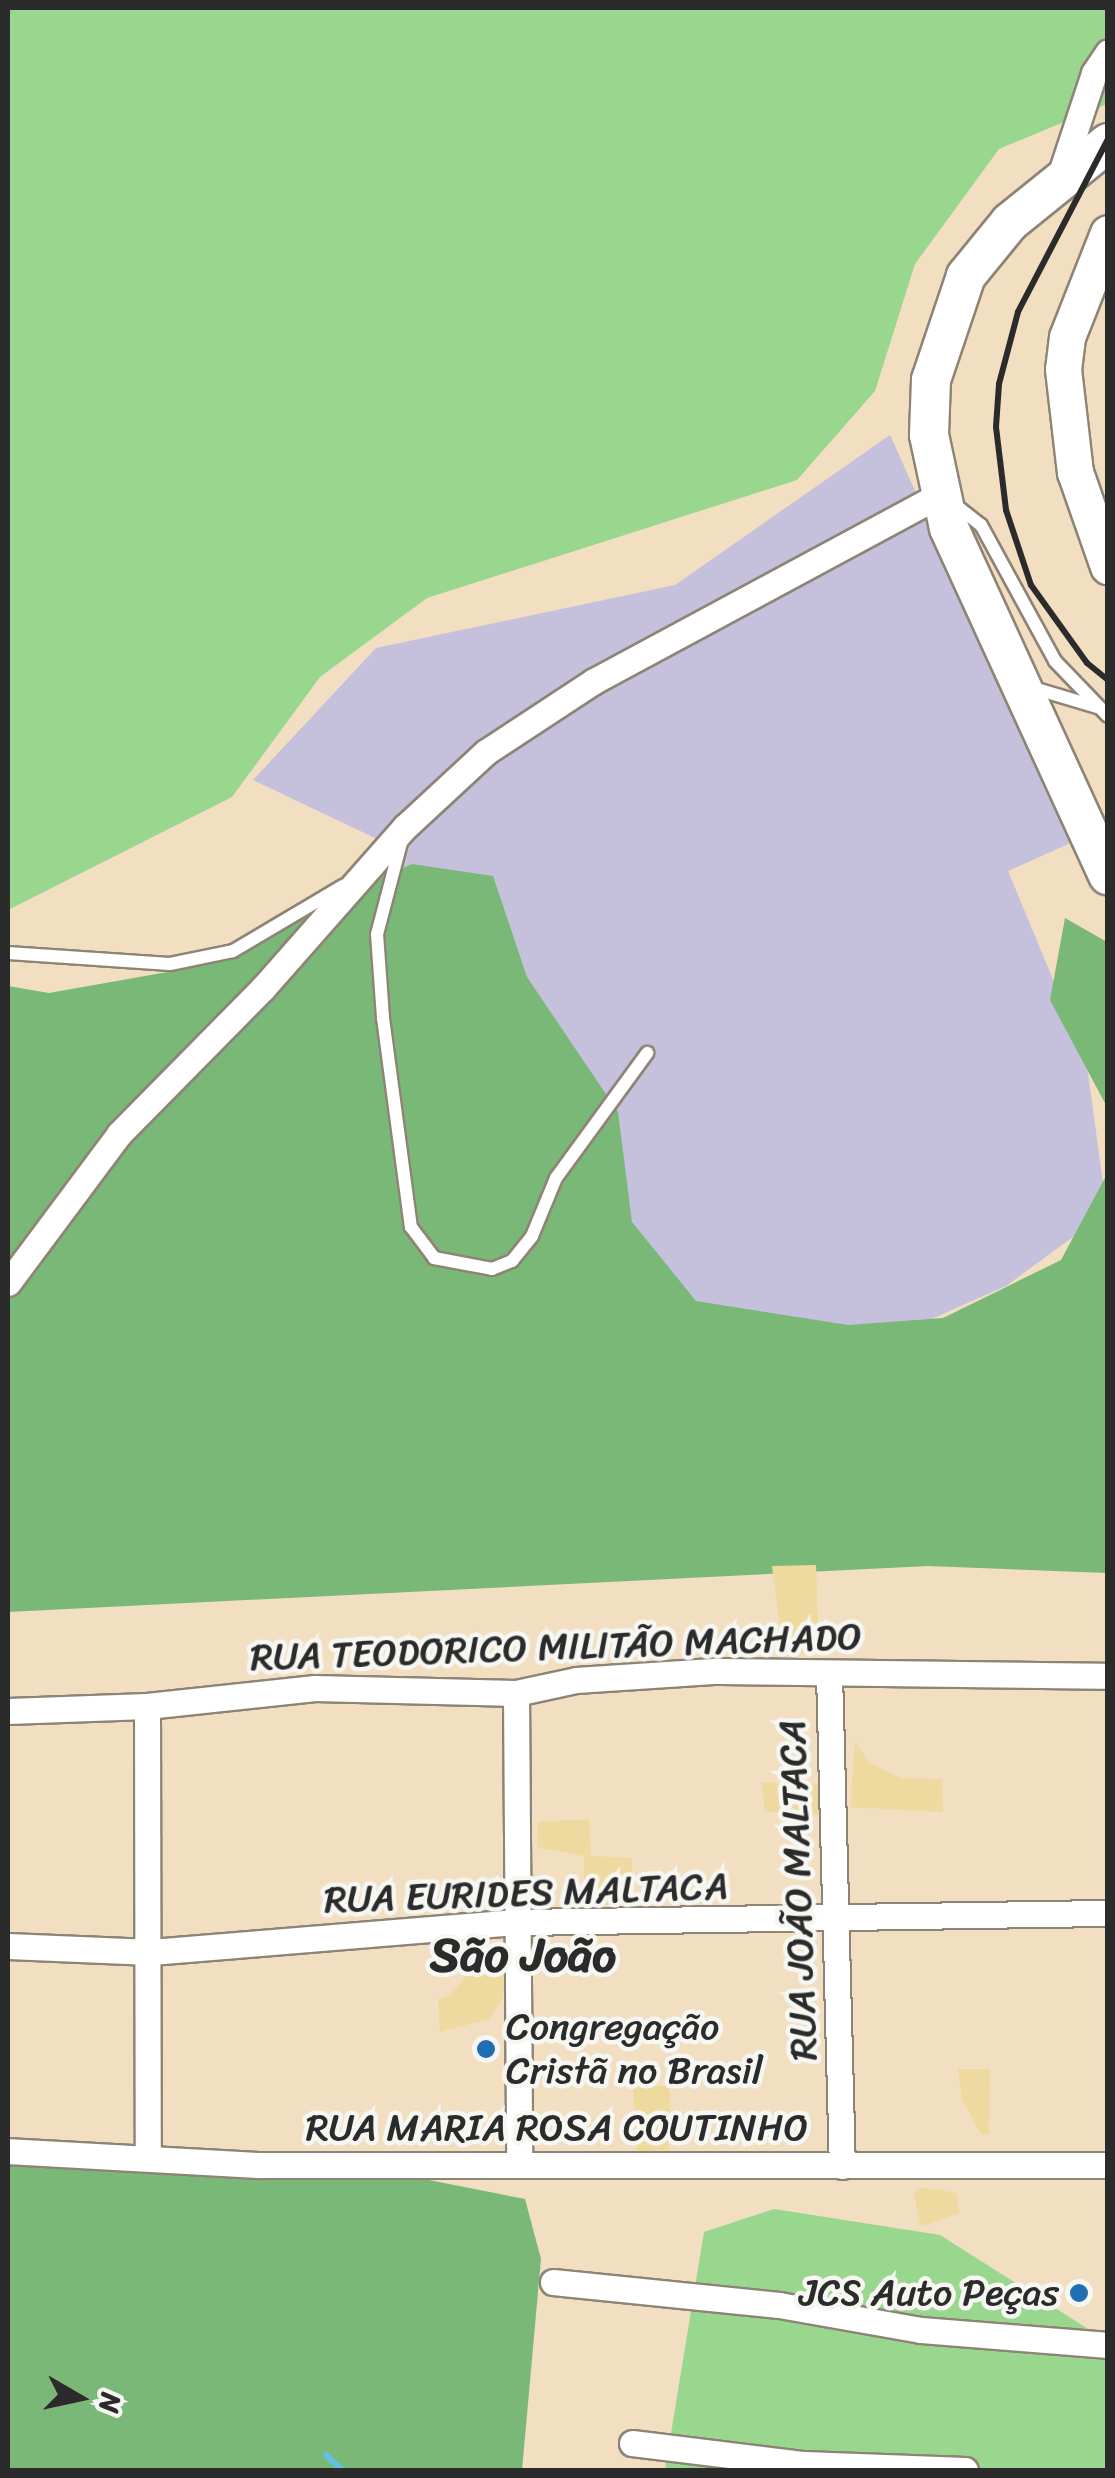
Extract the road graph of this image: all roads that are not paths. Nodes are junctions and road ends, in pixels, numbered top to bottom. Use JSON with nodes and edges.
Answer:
{"nodes":[{"id":1,"x":1108,"y":52,"type":"edge"},
{"id":2,"x":1108,"y":142,"type":"edge"},
{"id":3,"x":1058,"y":184,"type":"junction"},
{"id":4,"x":1108,"y":233,"type":"edge"},
{"id":5,"x":939,"y":495,"type":"junction"},
{"id":6,"x":1108,"y":566,"type":"edge"},
{"id":7,"x":1018,"y":683,"type":"junction"},
{"id":8,"x":1104,"y":712,"type":"edge"},
{"id":9,"x":405,"y":827,"type":"junction"},
{"id":10,"x":362,"y":875,"type":"junction"},
{"id":11,"x":1108,"y":876,"type":"edge"},
{"id":12,"x":8,"y":953,"type":"edge"},
{"id":13,"x":647,"y":1052,"type":"dead end"},
{"id":14,"x":8,"y":1283,"type":"edge"},
{"id":15,"x":830,"y":1673,"type":"junction"},
{"id":16,"x":1108,"y":1676,"type":"edge"},
{"id":17,"x":516,"y":1694,"type":"junction"},
{"id":18,"x":146,"y":1706,"type":"junction"},
{"id":19,"x":8,"y":1711,"type":"edge"},
{"id":20,"x":1108,"y":1912,"type":"edge"},
{"id":21,"x":840,"y":1920,"type":"junction"},
{"id":22,"x":519,"y":1922,"type":"junction"},
{"id":23,"x":8,"y":1946,"type":"edge"},
{"id":24,"x":151,"y":1952,"type":"junction"},
{"id":25,"x":8,"y":2152,"type":"edge"},
{"id":26,"x":148,"y":2154,"type":"junction"},
{"id":27,"x":519,"y":2162,"type":"junction"},
{"id":28,"x":842,"y":2166,"type":"junction"},
{"id":29,"x":1108,"y":2166,"type":"edge"},
{"id":30,"x":553,"y":2282,"type":"dead end"},
{"id":31,"x":1108,"y":2345,"type":"edge"},
{"id":32,"x":632,"y":2444,"type":"dead end"},
{"id":33,"x":966,"y":2470,"type":"edge"}],
"edges":[{"from":1,"to":3,"type":"street"},
{"from":2,"to":3,"type":"main road"},
{"from":3,"to":5,"type":"main road"},
{"from":4,"to":6,"type":"street"},
{"from":5,"to":7,"type":"main road"},
{"from":5,"to":8,"type":"lane"},
{"from":5,"to":9,"type":"street"},
{"from":7,"to":8,"type":"lane"},
{"from":7,"to":11,"type":"main road"},
{"from":9,"to":10,"type":"street"},
{"from":9,"to":13,"type":"lane"},
{"from":10,"to":12,"type":"lane"},
{"from":10,"to":14,"type":"street"},
{"from":15,"to":16,"type":"street","name":"RUA TEODORICO MILITÃO MACHADO"},
{"from":15,"to":17,"type":"street","name":"RUA TEODORICO MILITÃO MACHADO"},
{"from":15,"to":21,"type":"street","name":"RUA JOÃO MALTACA"},
{"from":17,"to":18,"type":"street","name":"RUA TEODORICO MILITÃO MACHADO"},
{"from":17,"to":22,"type":"street"},
{"from":18,"to":19,"type":"street","name":"RUA TEODORICO MILITÃO MACHADO"},
{"from":18,"to":24,"type":"street"},
{"from":20,"to":21,"type":"street","name":"RUA EURIDES MALTACA"},
{"from":21,"to":22,"type":"street","name":"RUA EURIDES MALTACA"},
{"from":21,"to":28,"type":"street","name":"RUA JOÃO MALTACA"},
{"from":22,"to":24,"type":"street","name":"RUA EURIDES MALTACA"},
{"from":22,"to":27,"type":"street"},
{"from":23,"to":24,"type":"street","name":"RUA EURIDES MALTACA"},
{"from":24,"to":26,"type":"street"},
{"from":25,"to":26,"type":"street","name":"RUA MARIA ROSA COUTINHO"},
{"from":26,"to":27,"type":"street","name":"RUA MARIA ROSA COUTINHO"},
{"from":27,"to":28,"type":"street","name":"RUA MARIA ROSA COUTINHO"},
{"from":28,"to":29,"type":"street","name":"RUA MARIA ROSA COUTINHO"},
{"from":30,"to":31,"type":"street"},
{"from":32,"to":33,"type":"street"}]}
